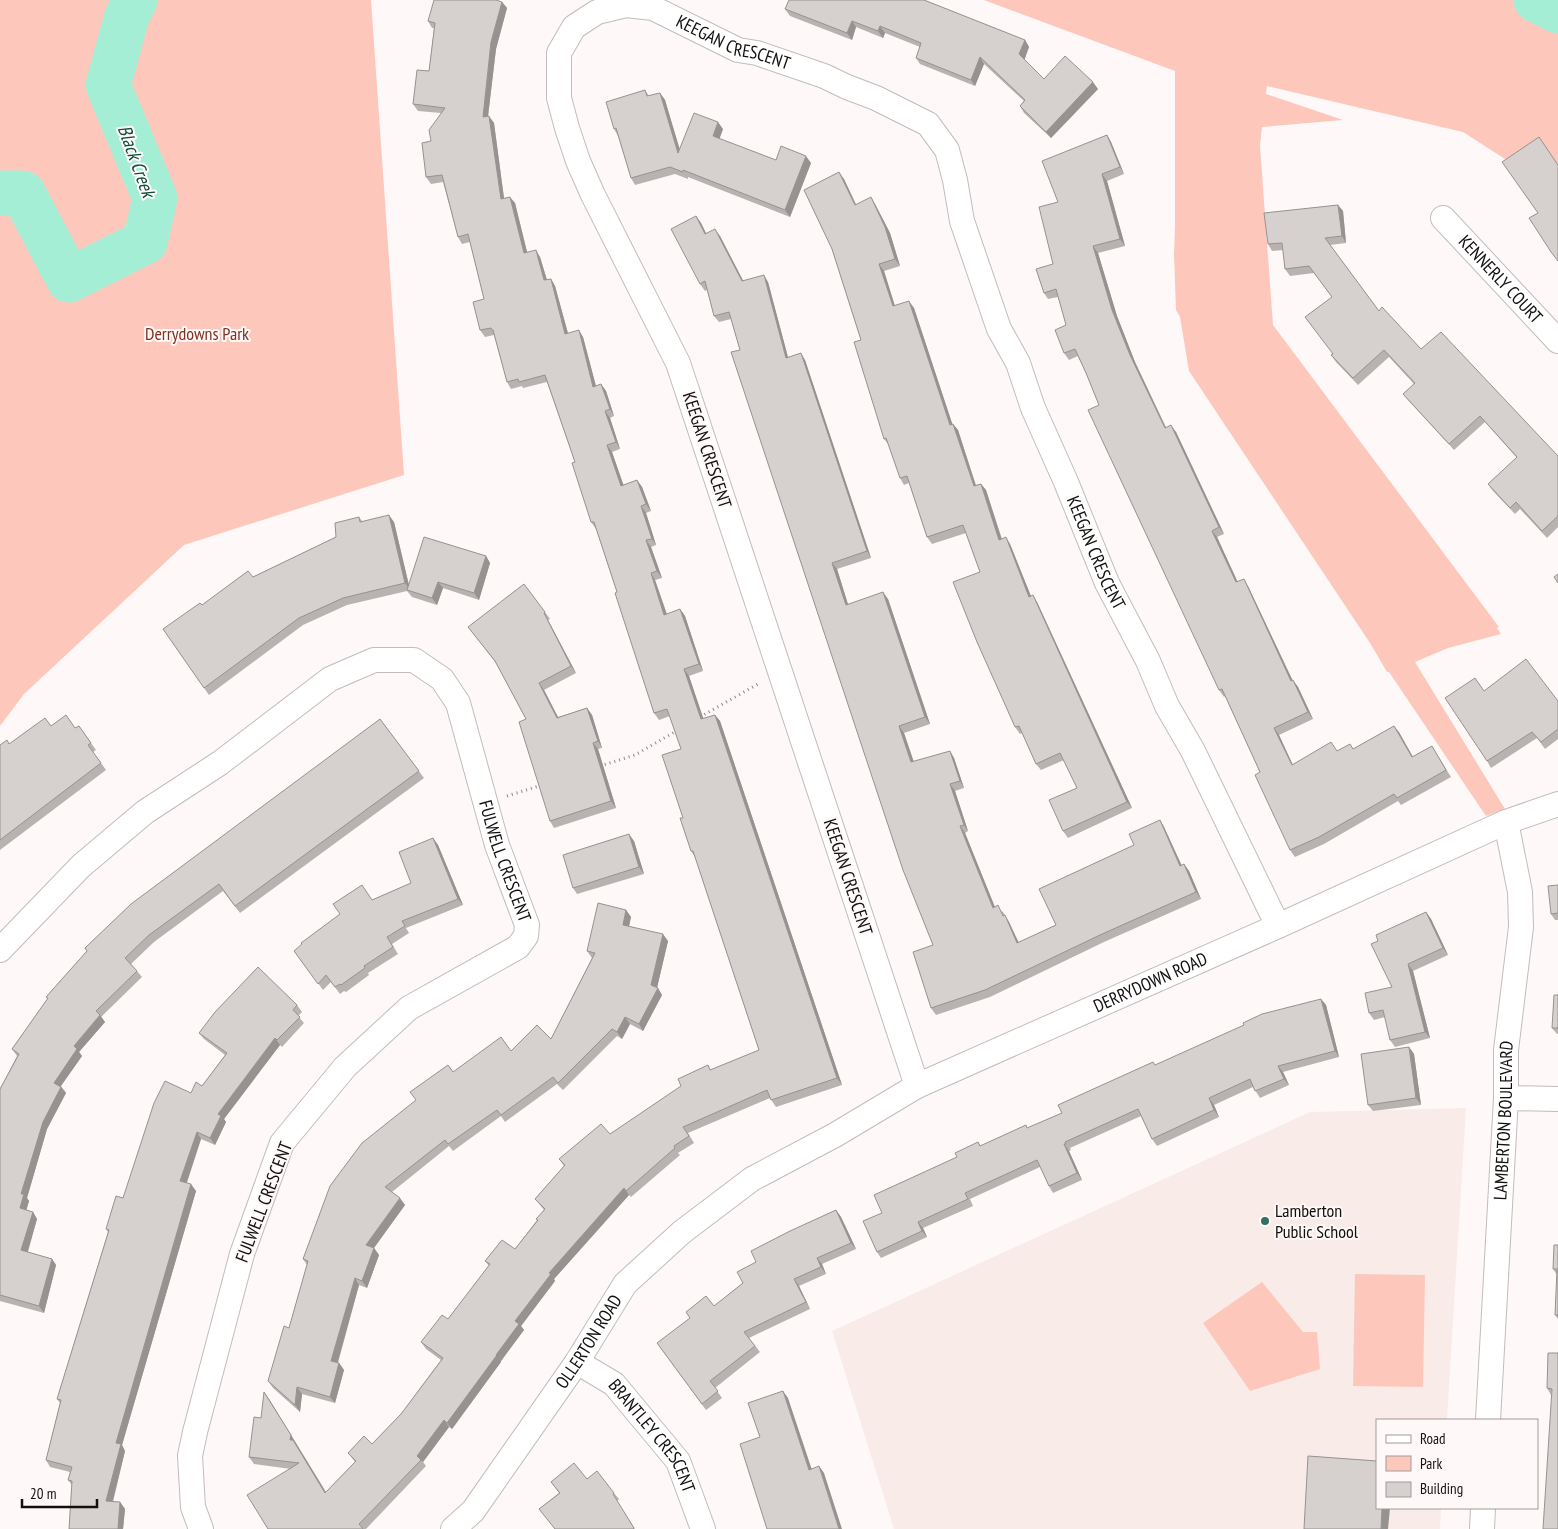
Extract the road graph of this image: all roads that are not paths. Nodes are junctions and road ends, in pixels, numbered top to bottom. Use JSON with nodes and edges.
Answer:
{"nodes":[{"id":1,"x":1443,"y":218,"type":"dead end"},
{"id":2,"x":1558,"y":341,"type":"edge"},
{"id":3,"x":1558,"y":804,"type":"edge"},
{"id":4,"x":1506,"y":822,"type":"junction"},
{"id":5,"x":1278,"y":926,"type":"junction"},
{"id":6,"x":0,"y":950,"type":"edge"},
{"id":7,"x":917,"y":1086,"type":"junction"},
{"id":8,"x":1506,"y":1098,"type":"junction"},
{"id":9,"x":1558,"y":1100,"type":"edge"},
{"id":10,"x":752,"y":1179,"type":"joint"},
{"id":11,"x":577,"y":1362,"type":"junction"},
{"id":12,"x":1488,"y":1419,"type":"edge"},
{"id":13,"x":1483,"y":1509,"type":"edge"},
{"id":14,"x":201,"y":1529,"type":"edge"},
{"id":15,"x":454,"y":1529,"type":"edge"},
{"id":16,"x":703,"y":1529,"type":"edge"},
{"id":17,"x":1482,"y":1529,"type":"edge"}],
"edges":[{"from":1,"to":2,"type":"street","name":"KENNERLY COURT"},
{"from":3,"to":4,"type":"street","name":"DERRYDOWN ROAD"},
{"from":4,"to":5,"type":"street","name":"DERRYDOWN ROAD"},
{"from":4,"to":8,"type":"street","name":"LAMBERTON BOULEVARD"},
{"from":5,"to":7,"type":"street","name":"DERRYDOWN ROAD"},
{"from":5,"to":7,"type":"street","name":"KEEGAN CRESCENT"},
{"from":6,"to":14,"type":"street","name":"FULWELL CRESCENT"},
{"from":7,"to":10,"type":"street","name":"DERRYDOWN ROAD"},
{"from":8,"to":9,"type":"street"},
{"from":8,"to":12,"type":"street","name":"LAMBERTON BOULEVARD"},
{"from":10,"to":11,"type":"street","name":"OLLERTON ROAD"},
{"from":11,"to":15,"type":"street","name":"OLLERTON ROAD"},
{"from":11,"to":16,"type":"street","name":"BRANTLEY CRESCENT"},
{"from":13,"to":17,"type":"street"}]}
